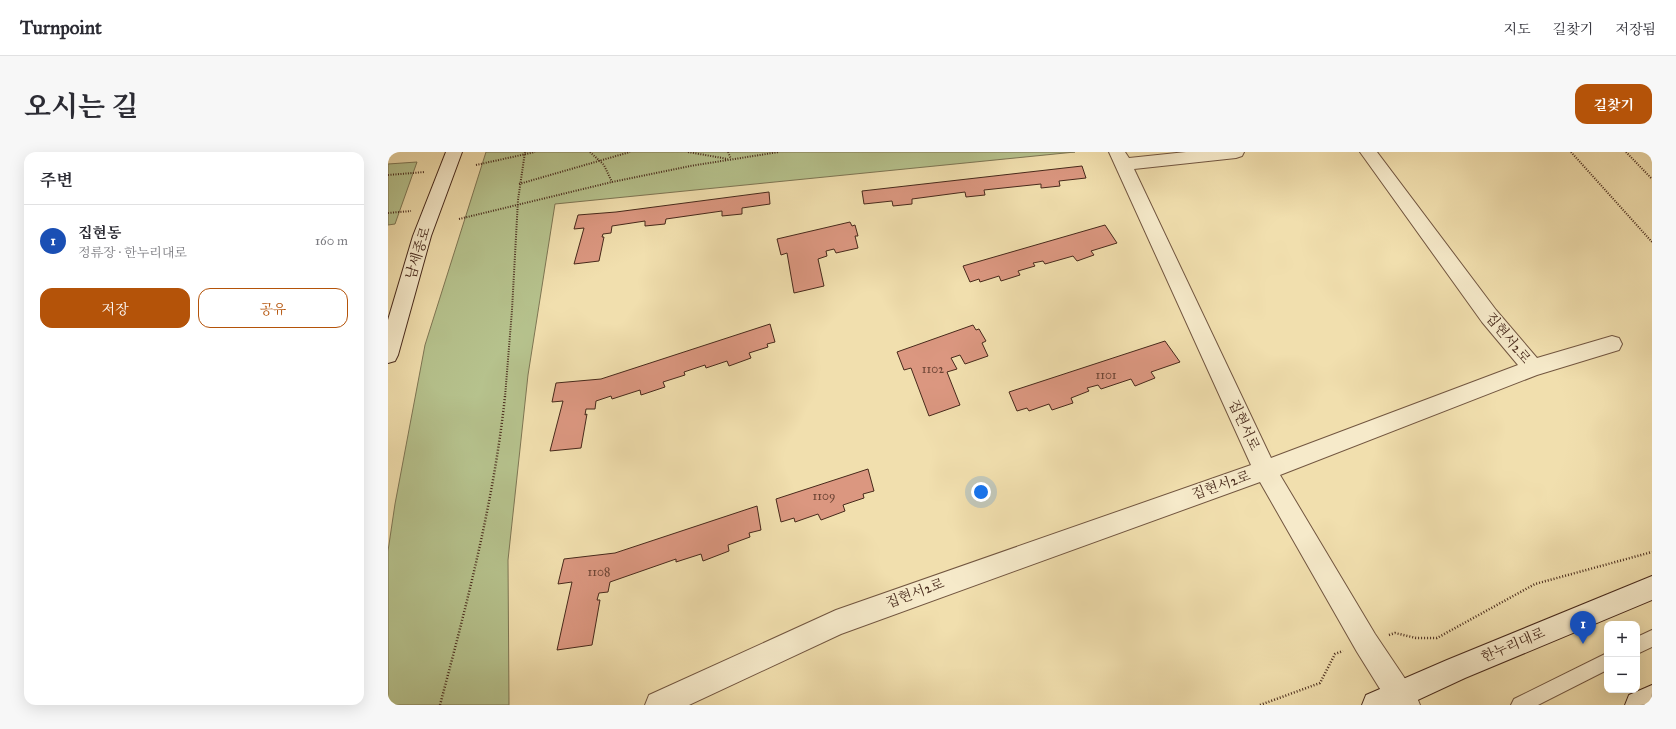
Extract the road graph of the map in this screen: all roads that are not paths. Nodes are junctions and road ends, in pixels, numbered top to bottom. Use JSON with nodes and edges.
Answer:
{"nodes":[{"id":1,"x":454,"y":152,"type":"edge"},
{"id":2,"x":1236,"y":152,"type":"edge"},
{"id":3,"x":1368,"y":152,"type":"edge"},
{"id":4,"x":1119,"y":158,"type":"edge"},
{"id":5,"x":1612,"y":344,"type":"dead end"},
{"id":6,"x":388,"y":355,"type":"edge"},
{"id":7,"x":1533,"y":368,"type":"junction"},
{"id":8,"x":1265,"y":470,"type":"junction"},
{"id":9,"x":1652,"y":588,"type":"edge"},
{"id":10,"x":1652,"y":638,"type":"edge"},
{"id":11,"x":1640,"y":644,"type":"edge"},
{"id":12,"x":1604,"y":663,"type":"edge"},
{"id":13,"x":1652,"y":698,"type":"edge"},
{"id":14,"x":1394,"y":701,"type":"edge"},
{"id":15,"x":659,"y":705,"type":"edge"},
{"id":16,"x":1520,"y":705,"type":"edge"},
{"id":17,"x":1639,"y":705,"type":"edge"}],
"edges":[{"from":1,"to":6,"type":"street","name":"남세종로"},
{"from":2,"to":4,"type":"street"},
{"from":3,"to":7,"type":"street","name":"집현서2로"},
{"from":4,"to":8,"type":"street","name":"집현서로"},
{"from":5,"to":7,"type":"street"},
{"from":7,"to":8,"type":"street","name":"집현서2로"},
{"from":8,"to":14,"type":"street","name":"집현서로"},
{"from":8,"to":15,"type":"street","name":"집현서2로"},
{"from":9,"to":14,"type":"street","name":"한누리대로"},
{"from":10,"to":11,"type":"lane"},
{"from":12,"to":16,"type":"lane"},
{"from":13,"to":17,"type":"street"}]}
